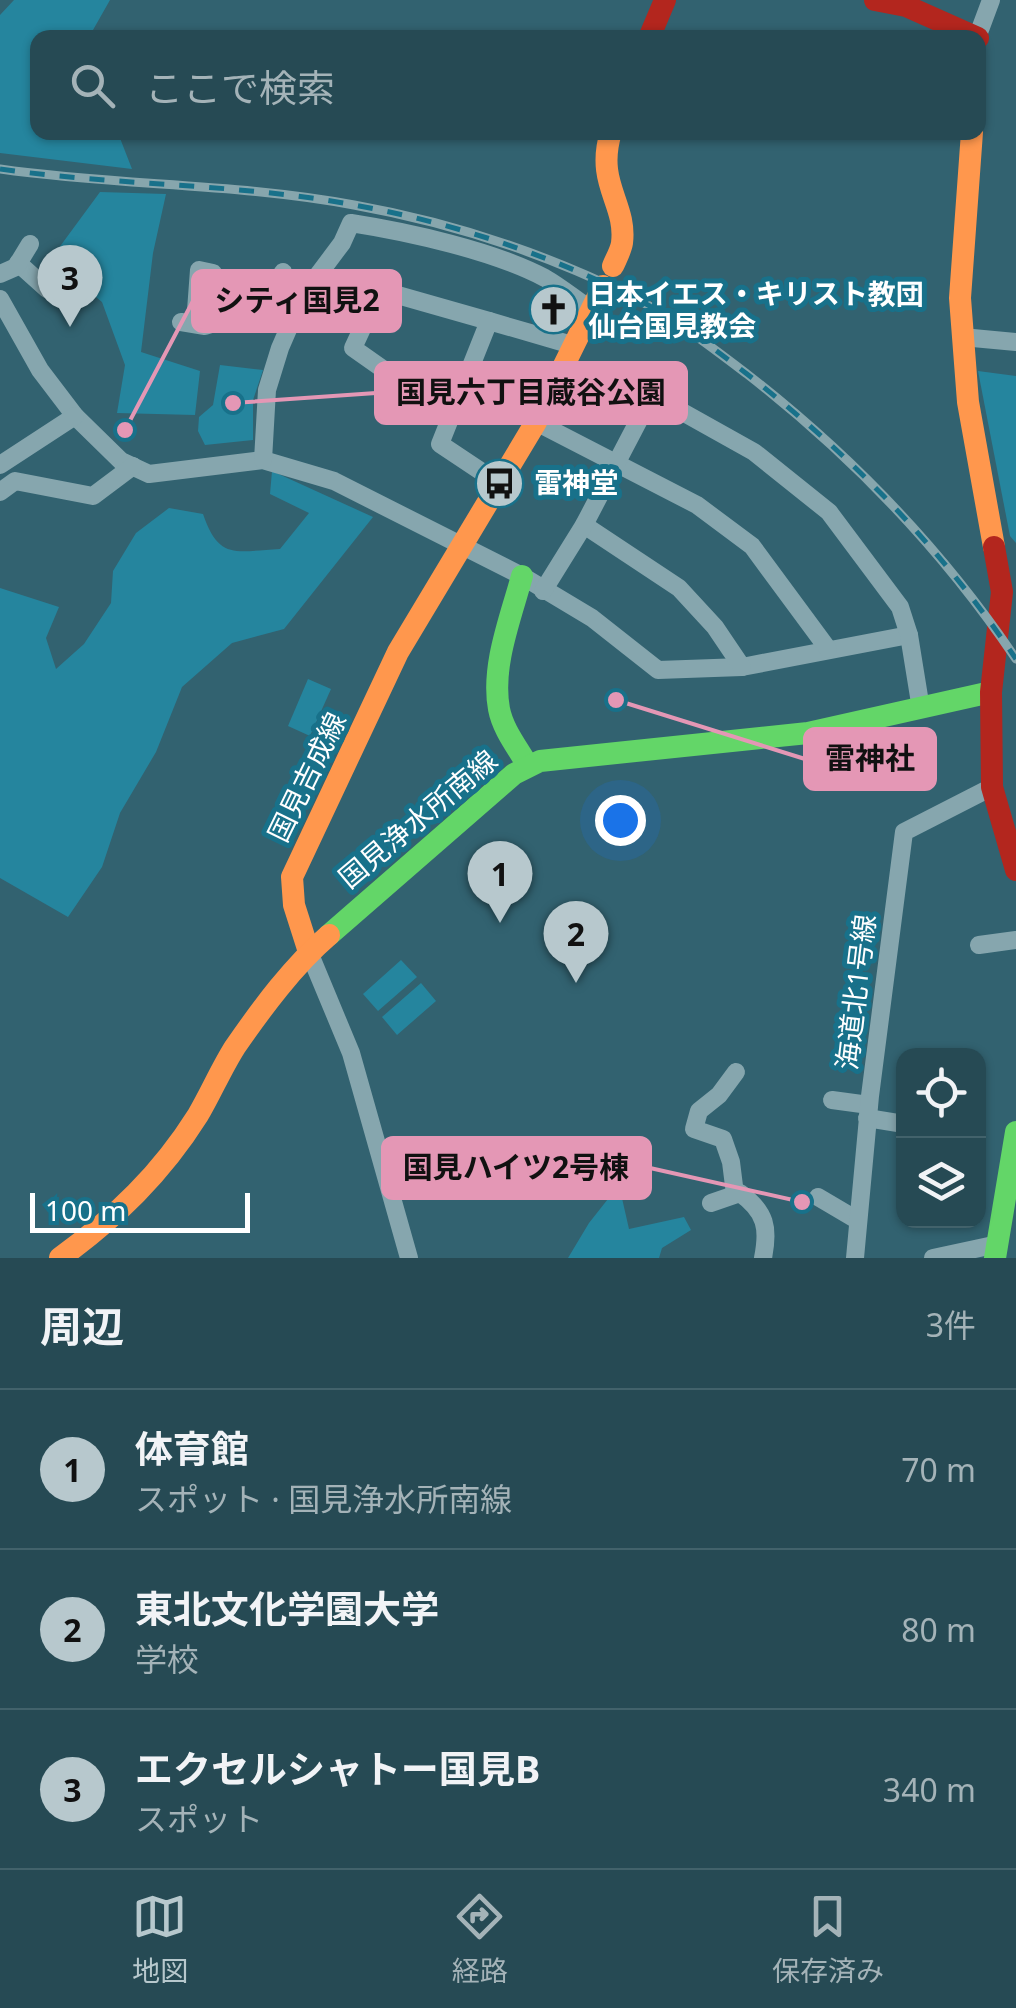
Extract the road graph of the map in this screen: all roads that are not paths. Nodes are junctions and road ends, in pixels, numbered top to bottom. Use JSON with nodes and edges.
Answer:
{"nodes":[{"id":1,"x":665,"y":0,"type":"edge"},
{"id":2,"x":875,"y":0,"type":"edge"},
{"id":3,"x":991,"y":0,"type":"edge"},
{"id":4,"x":652,"y":30,"type":"edge"},
{"id":5,"x":964,"y":30,"type":"edge"},
{"id":6,"x":980,"y":30,"type":"edge"},
{"id":7,"x":609,"y":140,"type":"edge"},
{"id":8,"x":971,"y":140,"type":"edge"},
{"id":9,"x":30,"y":244,"type":"dead end"},
{"id":10,"x":18,"y":262,"type":"junction"},
{"id":11,"x":199,"y":271,"type":"dead end"},
{"id":12,"x":282,"y":272,"type":"dead end"},
{"id":13,"x":0,"y":274,"type":"edge"},
{"id":14,"x":47,"y":289,"type":"dead end"},
{"id":15,"x":270,"y":294,"type":"junction"},
{"id":16,"x":0,"y":299,"type":"edge"},
{"id":17,"x":590,"y":309,"type":"junction"},
{"id":18,"x":295,"y":312,"type":"junction"},
{"id":19,"x":489,"y":322,"type":"junction"},
{"id":20,"x":962,"y":337,"type":"junction"},
{"id":21,"x":1016,"y":342,"type":"edge"},
{"id":22,"x":572,"y":345,"type":"junction"},
{"id":23,"x":75,"y":416,"type":"junction"},
{"id":24,"x":451,"y":417,"type":"junction"},
{"id":25,"x":536,"y":422,"type":"junction"},
{"id":26,"x":4,"y":455,"type":"edge"},
{"id":27,"x":263,"y":460,"type":"junction"},
{"id":28,"x":616,"y":463,"type":"junction"},
{"id":29,"x":133,"y":466,"type":"junction"},
{"id":30,"x":500,"y":484,"type":"junction"},
{"id":31,"x":0,"y":492,"type":"edge"},
{"id":32,"x":584,"y":525,"type":"junction"},
{"id":33,"x":462,"y":548,"type":"junction"},
{"id":34,"x":1007,"y":558,"type":"edge"},
{"id":35,"x":522,"y":576,"type":"junction"},
{"id":36,"x":544,"y":591,"type":"junction"},
{"id":37,"x":910,"y":635,"type":"junction"},
{"id":38,"x":828,"y":649,"type":"junction"},
{"id":39,"x":742,"y":667,"type":"junction"},
{"id":40,"x":992,"y":692,"type":"junction"},
{"id":41,"x":921,"y":709,"type":"junction"},
{"id":42,"x":528,"y":766,"type":"junction"},
{"id":43,"x":992,"y":787,"type":"junction"},
{"id":44,"x":1016,"y":869,"type":"edge"},
{"id":45,"x":1016,"y":940,"type":"edge"},
{"id":46,"x":979,"y":946,"type":"dead end"},
{"id":47,"x":309,"y":952,"type":"junction"},
{"id":48,"x":736,"y":1072,"type":"dead end"},
{"id":49,"x":832,"y":1100,"type":"dead end"},
{"id":50,"x":868,"y":1112,"type":"junction"},
{"id":51,"x":896,"y":1121,"type":"edge"},
{"id":52,"x":1016,"y":1132,"type":"edge"},
{"id":53,"x":735,"y":1194,"type":"junction"},
{"id":54,"x":818,"y":1197,"type":"dead end"},
{"id":55,"x":710,"y":1203,"type":"dead end"},
{"id":56,"x":857,"y":1220,"type":"junction"},
{"id":57,"x":996,"y":1251,"type":"edge"},
{"id":58,"x":60,"y":1258,"type":"edge"},
{"id":59,"x":410,"y":1258,"type":"edge"},
{"id":60,"x":764,"y":1258,"type":"edge"},
{"id":61,"x":855,"y":1258,"type":"edge"},
{"id":62,"x":933,"y":1258,"type":"edge"}],
"edges":[{"from":1,"to":4,"type":"street"},
{"from":2,"to":5,"type":"street"},
{"from":3,"to":6,"type":"street"},
{"from":7,"to":17,"type":"street","name":"国見吉成線"},
{"from":8,"to":20,"type":"street"},
{"from":9,"to":10,"type":"street"},
{"from":10,"to":13,"type":"street"},
{"from":10,"to":14,"type":"street"},
{"from":11,"to":15,"type":"street"},
{"from":12,"to":15,"type":"street"},
{"from":15,"to":18,"type":"street"},
{"from":16,"to":23,"type":"street"},
{"from":17,"to":18,"type":"street"},
{"from":17,"to":22,"type":"street","name":"国見吉成線"},
{"from":18,"to":27,"type":"street"},
{"from":19,"to":22,"type":"street"},
{"from":19,"to":24,"type":"street"},
{"from":19,"to":24,"type":"street"},
{"from":20,"to":21,"type":"street"},
{"from":20,"to":34,"type":"street"},
{"from":22,"to":25,"type":"street","name":"国見吉成線"},
{"from":23,"to":26,"type":"street"},
{"from":23,"to":29,"type":"street"},
{"from":24,"to":30,"type":"street"},
{"from":25,"to":28,"type":"street"},
{"from":25,"to":30,"type":"street","name":"国見吉成線"},
{"from":27,"to":29,"type":"street"},
{"from":27,"to":33,"type":"street"},
{"from":28,"to":32,"type":"street"},
{"from":28,"to":37,"type":"street"},
{"from":28,"to":38,"type":"street"},
{"from":29,"to":31,"type":"street"},
{"from":30,"to":33,"type":"street","name":"国見吉成線"},
{"from":32,"to":36,"type":"street"},
{"from":32,"to":39,"type":"street"},
{"from":33,"to":35,"type":"street"},
{"from":33,"to":47,"type":"street","name":"国見吉成線"},
{"from":34,"to":40,"type":"street"},
{"from":35,"to":36,"type":"street"},
{"from":35,"to":42,"type":"street"},
{"from":36,"to":39,"type":"street"},
{"from":37,"to":38,"type":"street"},
{"from":37,"to":41,"type":"street"},
{"from":38,"to":39,"type":"street"},
{"from":40,"to":41,"type":"street","name":"国見浄水所南線"},
{"from":40,"to":43,"type":"street"},
{"from":41,"to":42,"type":"street","name":"国見浄水所南線"},
{"from":42,"to":47,"type":"street","name":"国見浄水所南線"},
{"from":43,"to":44,"type":"street"},
{"from":43,"to":50,"type":"street","name":"海道北1号線"},
{"from":45,"to":46,"type":"street"},
{"from":47,"to":58,"type":"street"},
{"from":47,"to":59,"type":"street"},
{"from":48,"to":53,"type":"street"},
{"from":49,"to":50,"type":"street"},
{"from":50,"to":51,"type":"street"},
{"from":50,"to":56,"type":"street","name":"海道北1号線"},
{"from":52,"to":57,"type":"street"},
{"from":53,"to":55,"type":"street"},
{"from":53,"to":60,"type":"street"},
{"from":54,"to":56,"type":"street"},
{"from":56,"to":61,"type":"street","name":"海道北1号線"},
{"from":57,"to":62,"type":"street"}]}
